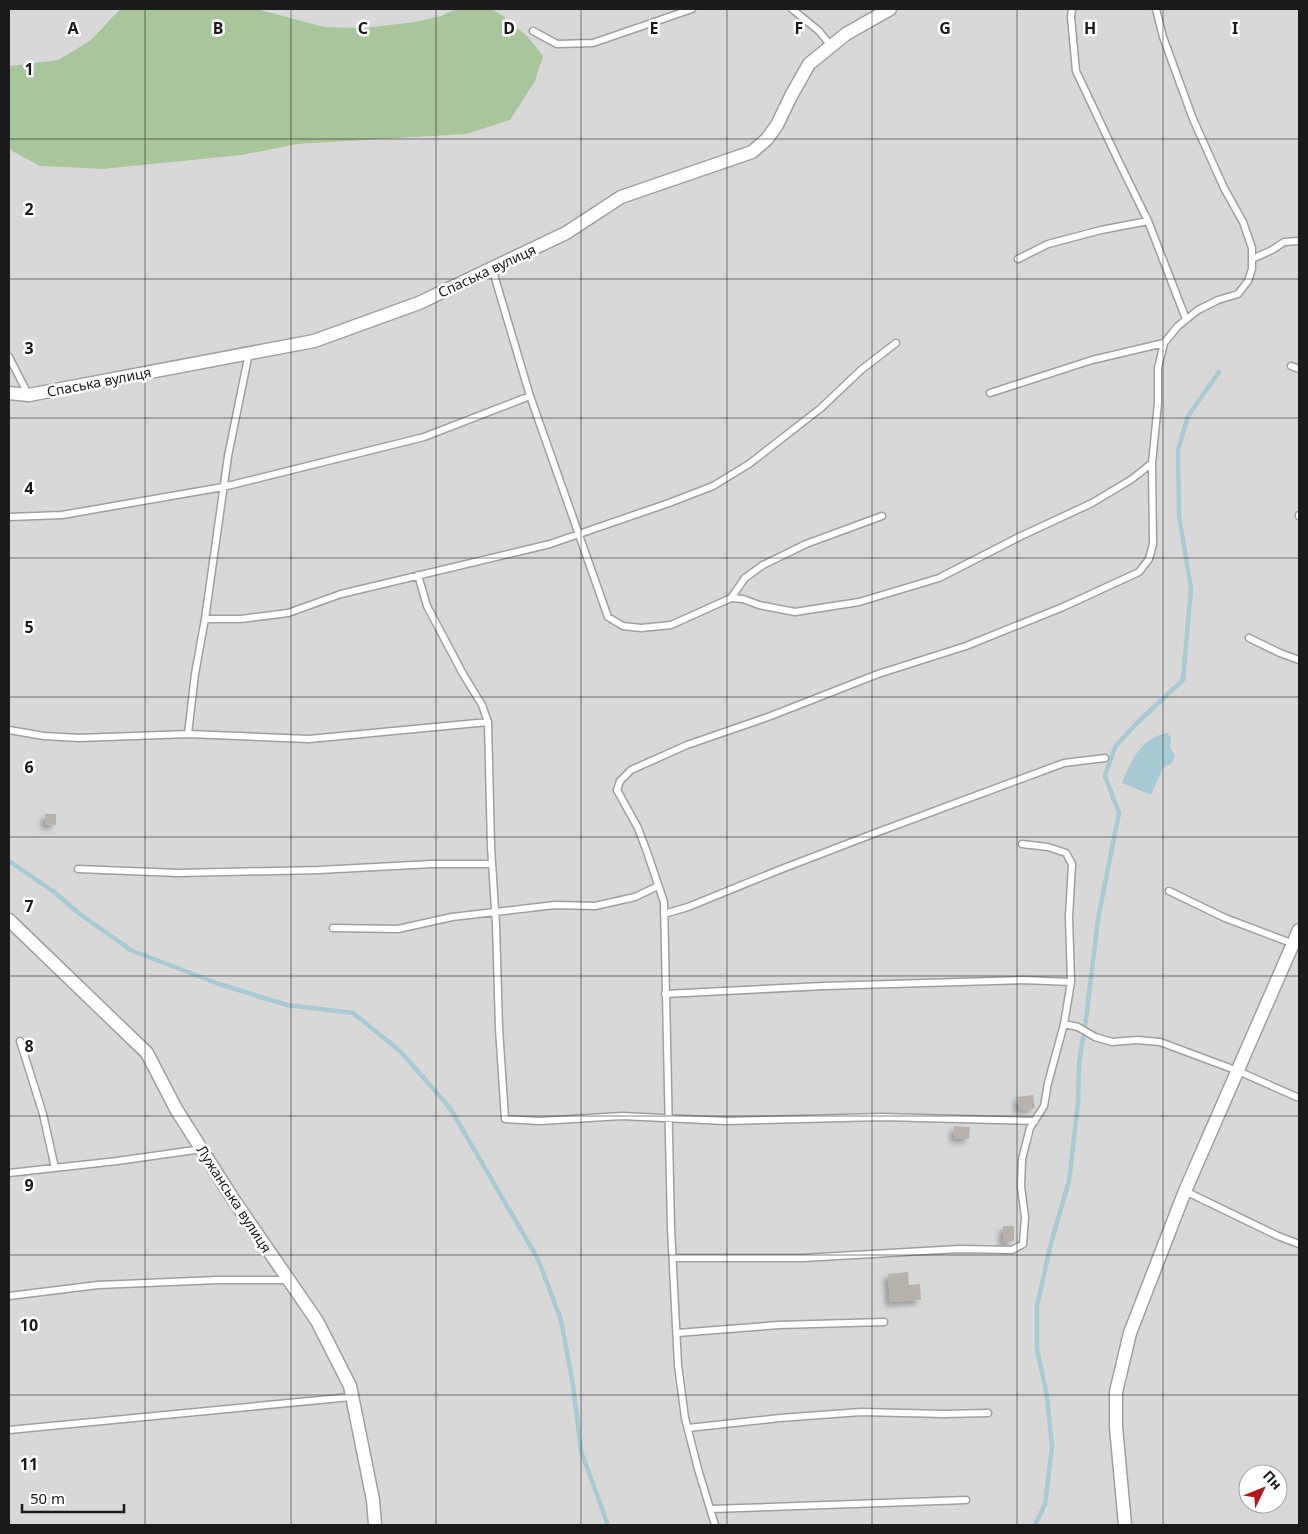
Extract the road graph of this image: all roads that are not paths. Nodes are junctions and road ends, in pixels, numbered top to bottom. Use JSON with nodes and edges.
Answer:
{"nodes":[{"id":1,"x":692,"y":9,"type":"edge"},
{"id":2,"x":792,"y":9,"type":"edge"},
{"id":3,"x":890,"y":9,"type":"edge"},
{"id":4,"x":1072,"y":9,"type":"edge"},
{"id":5,"x":1156,"y":9,"type":"edge"},
{"id":6,"x":534,"y":31,"type":"dead end"},
{"id":7,"x":831,"y":46,"type":"junction"},
{"id":8,"x":1148,"y":221,"type":"junction"},
{"id":9,"x":1299,"y":241,"type":"edge"},
{"id":10,"x":1018,"y":259,"type":"dead end"},
{"id":11,"x":1252,"y":259,"type":"junction"},
{"id":12,"x":492,"y":268,"type":"junction"},
{"id":13,"x":1186,"y":319,"type":"junction"},
{"id":14,"x":1164,"y":343,"type":"junction"},
{"id":15,"x":896,"y":344,"type":"dead end"},
{"id":16,"x":249,"y":353,"type":"junction"},
{"id":17,"x":9,"y":357,"type":"edge"},
{"id":18,"x":1291,"y":366,"type":"dead end"},
{"id":19,"x":1299,"y":369,"type":"edge"},
{"id":20,"x":9,"y":393,"type":"edge"},
{"id":21,"x":990,"y":393,"type":"dead end"},
{"id":22,"x":28,"y":395,"type":"junction"},
{"id":23,"x":530,"y":396,"type":"junction"},
{"id":24,"x":1152,"y":464,"type":"junction"},
{"id":25,"x":223,"y":487,"type":"junction"},
{"id":26,"x":882,"y":516,"type":"dead end"},
{"id":27,"x":9,"y":517,"type":"edge"},
{"id":28,"x":579,"y":534,"type":"junction"},
{"id":29,"x":418,"y":575,"type":"junction"},
{"id":30,"x":731,"y":598,"type":"junction"},
{"id":31,"x":205,"y":619,"type":"junction"},
{"id":32,"x":1249,"y":638,"type":"dead end"},
{"id":33,"x":1299,"y":660,"type":"edge"},
{"id":34,"x":488,"y":722,"type":"junction"},
{"id":35,"x":9,"y":730,"type":"edge"},
{"id":36,"x":188,"y":734,"type":"junction"},
{"id":37,"x":1105,"y":758,"type":"dead end"},
{"id":38,"x":1022,"y":844,"type":"dead end"},
{"id":39,"x":492,"y":864,"type":"junction"},
{"id":40,"x":78,"y":869,"type":"dead end"},
{"id":41,"x":658,"y":886,"type":"junction"},
{"id":42,"x":1168,"y":891,"type":"dead end"},
{"id":43,"x":495,"y":912,"type":"junction"},
{"id":44,"x":664,"y":914,"type":"junction"},
{"id":45,"x":9,"y":920,"type":"edge"},
{"id":46,"x":334,"y":928,"type":"dead end"},
{"id":47,"x":1299,"y":930,"type":"edge"},
{"id":48,"x":1296,"y":945,"type":"edge"},
{"id":49,"x":1071,"y":982,"type":"junction"},
{"id":50,"x":665,"y":994,"type":"junction"},
{"id":51,"x":1064,"y":1024,"type":"junction"},
{"id":52,"x":20,"y":1041,"type":"dead end"},
{"id":53,"x":1238,"y":1071,"type":"junction"},
{"id":54,"x":1299,"y":1098,"type":"edge"},
{"id":55,"x":669,"y":1118,"type":"junction"},
{"id":56,"x":1035,"y":1121,"type":"junction"},
{"id":57,"x":202,"y":1150,"type":"junction"},
{"id":58,"x":55,"y":1168,"type":"junction"},
{"id":59,"x":9,"y":1173,"type":"edge"},
{"id":60,"x":1185,"y":1191,"type":"junction"},
{"id":61,"x":1299,"y":1244,"type":"edge"},
{"id":62,"x":673,"y":1258,"type":"junction"},
{"id":63,"x":288,"y":1280,"type":"junction"},
{"id":64,"x":9,"y":1296,"type":"edge"},
{"id":65,"x":884,"y":1322,"type":"dead end"},
{"id":66,"x":677,"y":1333,"type":"junction"},
{"id":67,"x":351,"y":1397,"type":"junction"},
{"id":68,"x":988,"y":1412,"type":"dead end"},
{"id":69,"x":688,"y":1428,"type":"junction"},
{"id":70,"x":9,"y":1430,"type":"edge"},
{"id":71,"x":966,"y":1500,"type":"dead end"},
{"id":72,"x":711,"y":1508,"type":"junction"},
{"id":73,"x":372,"y":1525,"type":"edge"},
{"id":74,"x":715,"y":1525,"type":"edge"},
{"id":75,"x":1125,"y":1525,"type":"edge"}],
"edges":[{"from":1,"to":6,"type":"lane"},
{"from":2,"to":7,"type":"lane"},
{"from":3,"to":7,"type":"street","name":"Спаська вулиця"},
{"from":4,"to":8,"type":"lane"},
{"from":5,"to":11,"type":"lane"},
{"from":7,"to":12,"type":"street","name":"Спаська вулиця"},
{"from":8,"to":10,"type":"lane"},
{"from":8,"to":13,"type":"lane"},
{"from":9,"to":11,"type":"lane"},
{"from":11,"to":13,"type":"lane"},
{"from":12,"to":16,"type":"street","name":"Спаська вулиця"},
{"from":12,"to":23,"type":"lane"},
{"from":13,"to":14,"type":"lane"},
{"from":14,"to":21,"type":"lane"},
{"from":14,"to":24,"type":"lane"},
{"from":15,"to":28,"type":"lane"},
{"from":16,"to":22,"type":"street","name":"Спаська вулиця"},
{"from":16,"to":25,"type":"lane"},
{"from":17,"to":22,"type":"lane"},
{"from":18,"to":19,"type":"lane"},
{"from":20,"to":22,"type":"street","name":"Спаська вулиця"},
{"from":23,"to":25,"type":"lane"},
{"from":23,"to":28,"type":"lane"},
{"from":24,"to":30,"type":"lane"},
{"from":24,"to":41,"type":"lane"},
{"from":25,"to":27,"type":"lane"},
{"from":25,"to":31,"type":"lane"},
{"from":26,"to":30,"type":"lane"},
{"from":28,"to":29,"type":"lane"},
{"from":28,"to":30,"type":"lane"},
{"from":29,"to":31,"type":"lane"},
{"from":29,"to":34,"type":"lane"},
{"from":31,"to":36,"type":"lane"},
{"from":32,"to":33,"type":"lane"},
{"from":34,"to":36,"type":"lane"},
{"from":34,"to":39,"type":"lane"},
{"from":35,"to":36,"type":"lane"},
{"from":37,"to":44,"type":"lane"},
{"from":38,"to":49,"type":"lane"},
{"from":39,"to":40,"type":"lane"},
{"from":39,"to":43,"type":"lane"},
{"from":41,"to":43,"type":"lane"},
{"from":41,"to":44,"type":"lane"},
{"from":42,"to":48,"type":"lane"},
{"from":43,"to":46,"type":"lane"},
{"from":43,"to":55,"type":"lane"},
{"from":44,"to":50,"type":"lane"},
{"from":45,"to":57,"type":"street","name":"Лужанська вулиця"},
{"from":47,"to":48,"type":"street"},
{"from":48,"to":53,"type":"street"},
{"from":49,"to":50,"type":"lane"},
{"from":49,"to":51,"type":"lane"},
{"from":50,"to":55,"type":"lane"},
{"from":51,"to":53,"type":"lane"},
{"from":51,"to":56,"type":"lane"},
{"from":52,"to":58,"type":"lane"},
{"from":53,"to":54,"type":"lane"},
{"from":53,"to":60,"type":"street"},
{"from":55,"to":56,"type":"lane"},
{"from":55,"to":62,"type":"lane"},
{"from":56,"to":62,"type":"lane"},
{"from":57,"to":58,"type":"lane"},
{"from":57,"to":63,"type":"street","name":"Лужанська вулиця"},
{"from":58,"to":59,"type":"lane"},
{"from":60,"to":61,"type":"lane"},
{"from":60,"to":75,"type":"street"},
{"from":62,"to":66,"type":"lane"},
{"from":63,"to":64,"type":"lane"},
{"from":63,"to":67,"type":"street","name":"Лужанська вулиця"},
{"from":65,"to":66,"type":"lane"},
{"from":66,"to":69,"type":"lane"},
{"from":67,"to":70,"type":"lane"},
{"from":67,"to":73,"type":"street","name":"Лужанська вулиця"},
{"from":68,"to":69,"type":"lane"},
{"from":69,"to":72,"type":"lane"},
{"from":71,"to":72,"type":"lane"},
{"from":72,"to":74,"type":"lane"}]}
